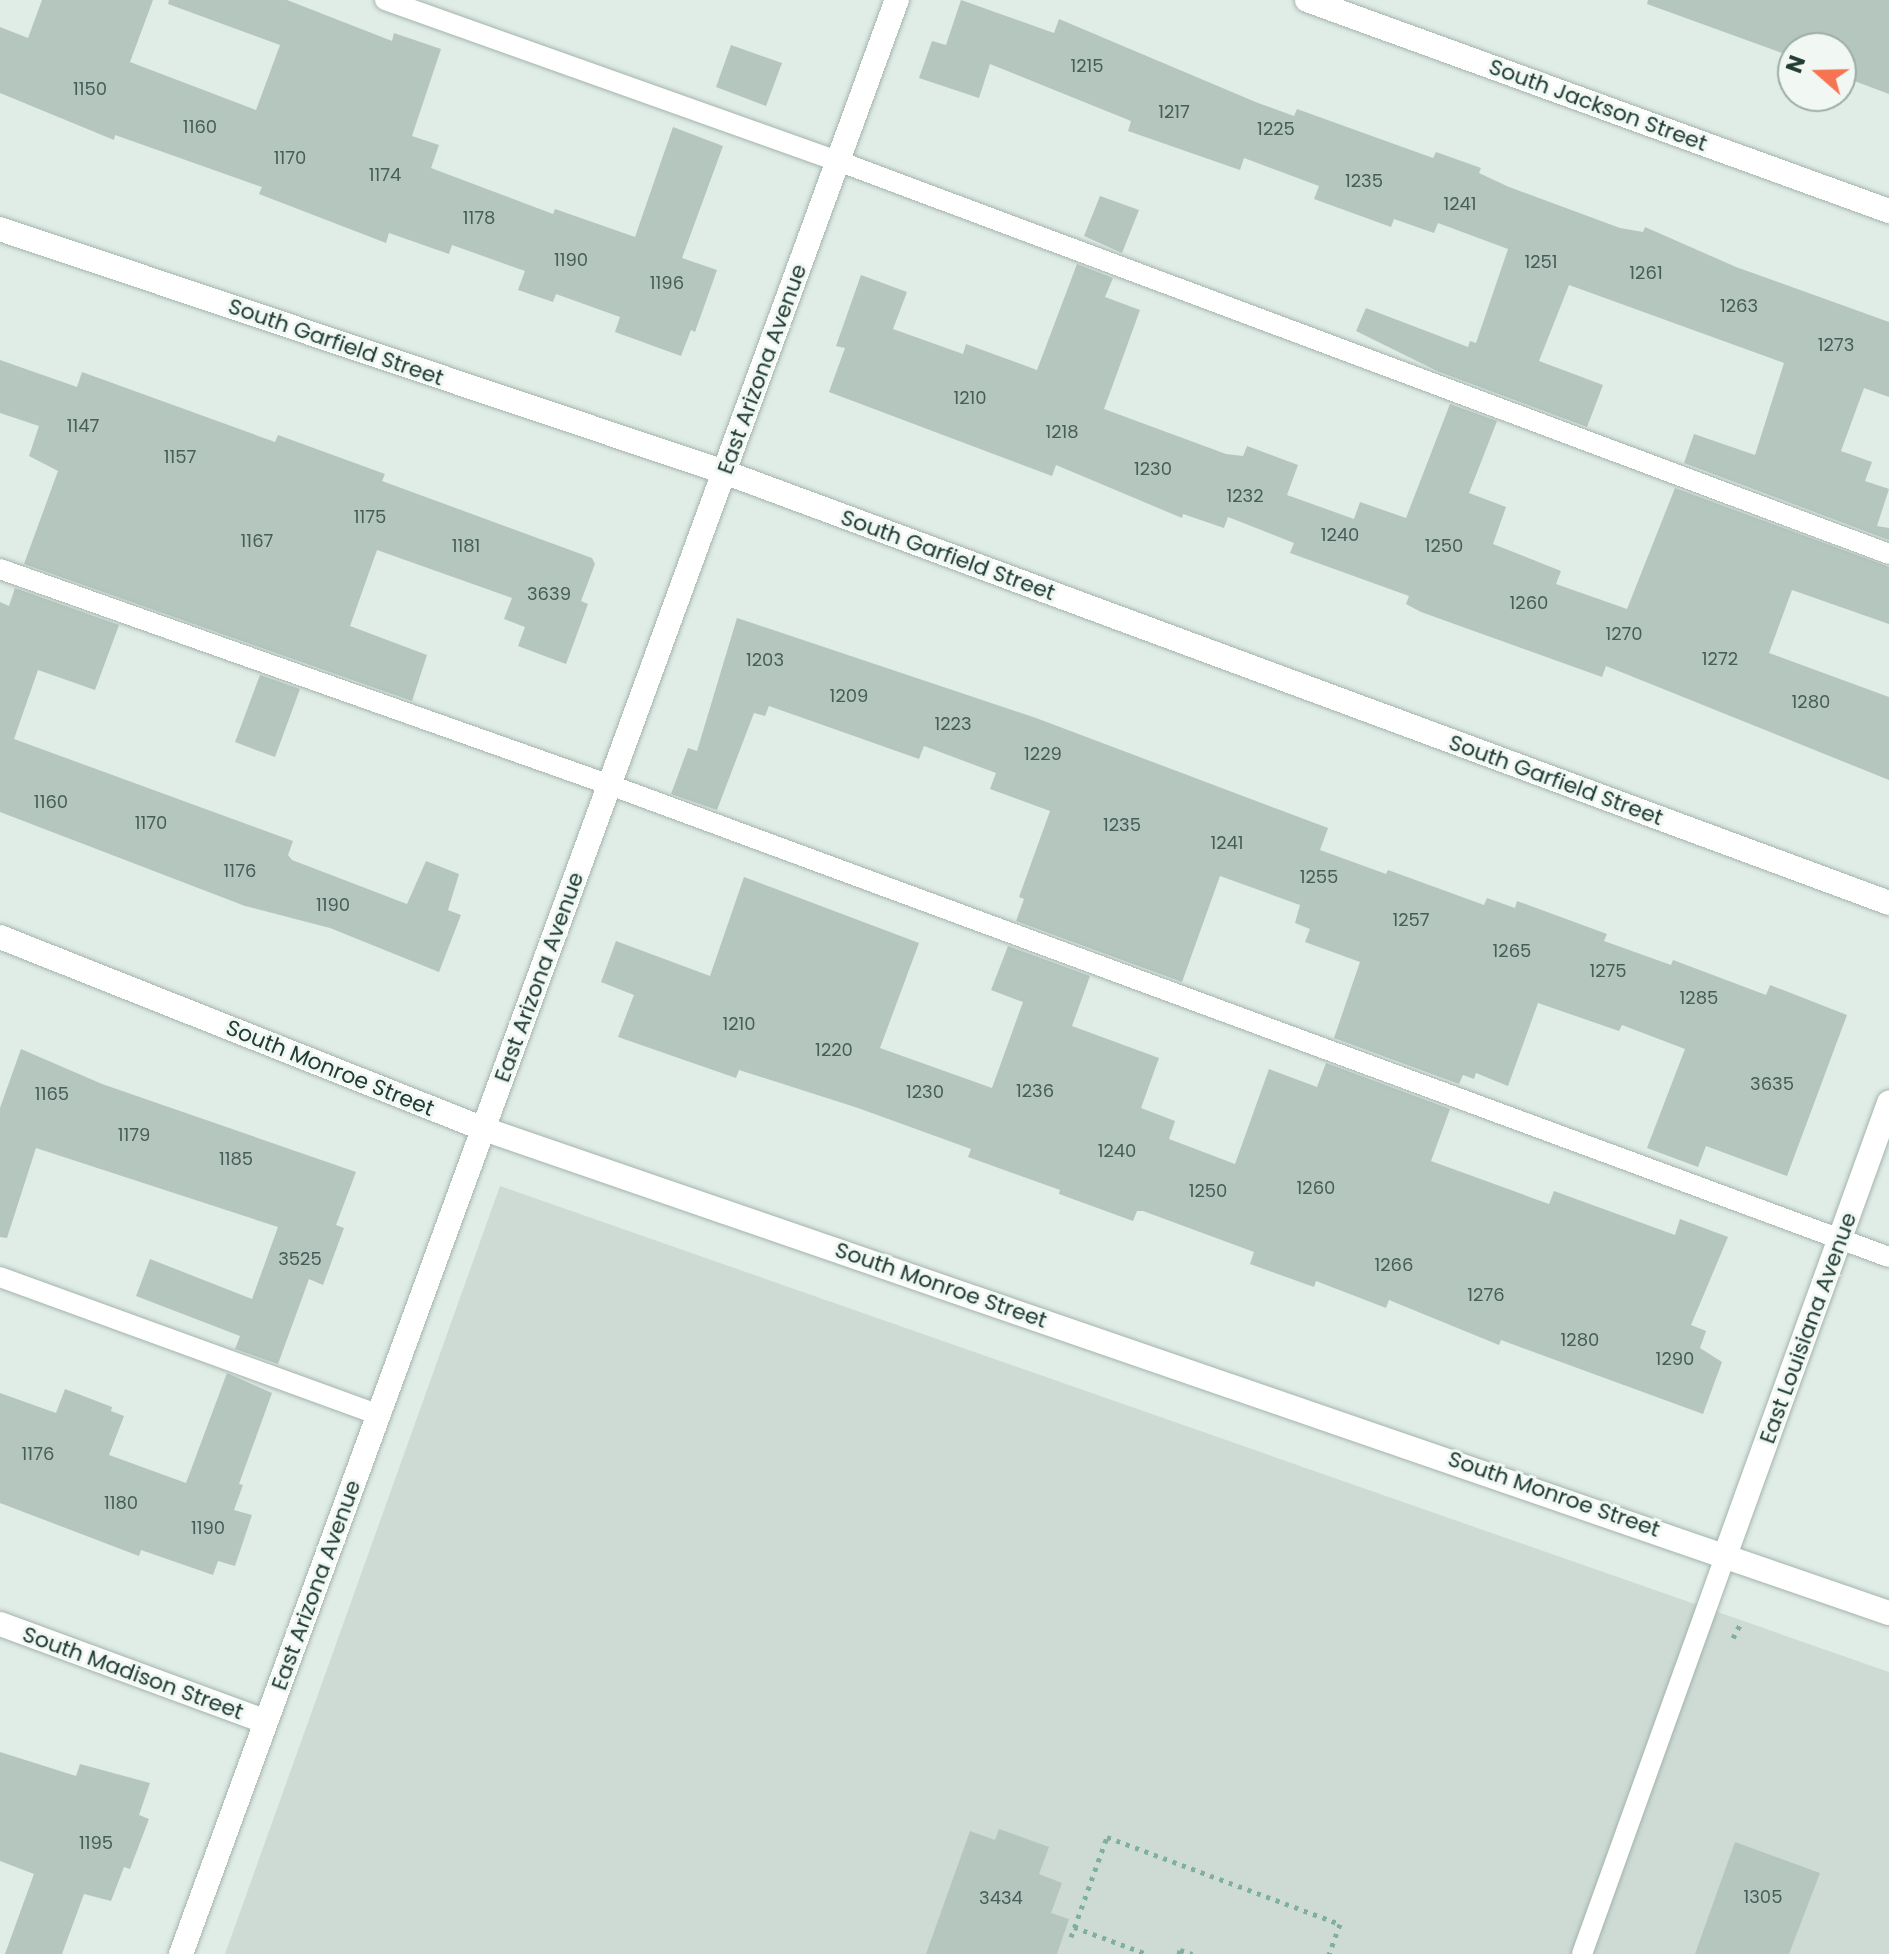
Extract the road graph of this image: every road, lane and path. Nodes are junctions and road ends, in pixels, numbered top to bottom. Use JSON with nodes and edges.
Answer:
{"nodes":[{"id":1,"x":385,"y":0,"type":"edge"},
{"id":2,"x":897,"y":0,"type":"edge"},
{"id":3,"x":1307,"y":0,"type":"edge"},
{"id":4,"x":838,"y":161,"type":"junction"},
{"id":5,"x":1889,"y":211,"type":"edge"},
{"id":6,"x":0,"y":229,"type":"edge"},
{"id":7,"x":724,"y":472,"type":"junction"},
{"id":8,"x":1889,"y":554,"type":"edge"},
{"id":9,"x":0,"y":569,"type":"edge"},
{"id":10,"x":610,"y":785,"type":"junction"},
{"id":11,"x":1889,"y":903,"type":"edge"},
{"id":12,"x":0,"y":937,"type":"edge"},
{"id":13,"x":1889,"y":1103,"type":"edge"},
{"id":14,"x":484,"y":1129,"type":"junction"},
{"id":15,"x":1840,"y":1239,"type":"junction"},
{"id":16,"x":1889,"y":1257,"type":"edge"},
{"id":17,"x":0,"y":1277,"type":"edge"},
{"id":18,"x":379,"y":1415,"type":"junction"},
{"id":19,"x":1726,"y":1553,"type":"junction"},
{"id":20,"x":1889,"y":1613,"type":"edge"},
{"id":21,"x":0,"y":1624,"type":"edge"},
{"id":22,"x":266,"y":1722,"type":"junction"},
{"id":23,"x":1074,"y":1927,"type":"junction"},
{"id":24,"x":1071,"y":1937,"type":"dead end"},
{"id":25,"x":181,"y":1954,"type":"edge"},
{"id":26,"x":1147,"y":1954,"type":"edge"},
{"id":27,"x":1179,"y":1954,"type":"edge"},
{"id":28,"x":1192,"y":1954,"type":"edge"},
{"id":29,"x":1329,"y":1954,"type":"edge"},
{"id":30,"x":1582,"y":1954,"type":"edge"}],
"edges":[{"from":1,"to":4,"type":"lane"},
{"from":2,"to":4,"type":"street","name":"East Arizona Avenue"},
{"from":3,"to":5,"type":"street","name":"South Jackson Street"},
{"from":4,"to":7,"type":"street","name":"East Arizona Avenue"},
{"from":4,"to":8,"type":"lane"},
{"from":6,"to":7,"type":"street","name":"South Garfield Street"},
{"from":7,"to":10,"type":"street","name":"East Arizona Avenue"},
{"from":7,"to":11,"type":"street","name":"South Garfield Street"},
{"from":9,"to":10,"type":"lane"},
{"from":10,"to":14,"type":"street","name":"East Arizona Avenue"},
{"from":10,"to":15,"type":"lane"},
{"from":12,"to":14,"type":"street","name":"South Monroe Street"},
{"from":13,"to":15,"type":"street","name":"East Louisiana Avenue"},
{"from":14,"to":18,"type":"street","name":"East Arizona Avenue"},
{"from":14,"to":19,"type":"street","name":"South Monroe Street"},
{"from":15,"to":16,"type":"lane"},
{"from":15,"to":19,"type":"street","name":"East Louisiana Avenue"},
{"from":17,"to":18,"type":"lane"},
{"from":18,"to":22,"type":"street","name":"East Arizona Avenue"},
{"from":19,"to":20,"type":"street","name":"South Monroe Street"},
{"from":19,"to":30,"type":"lane"},
{"from":21,"to":22,"type":"street","name":"South Madison Street"},
{"from":22,"to":25,"type":"street","name":"East Arizona Avenue"},
{"from":23,"to":24,"type":"path"},
{"from":23,"to":26,"type":"path"},
{"from":23,"to":29,"type":"path"},
{"from":27,"to":28,"type":"path"}]}
